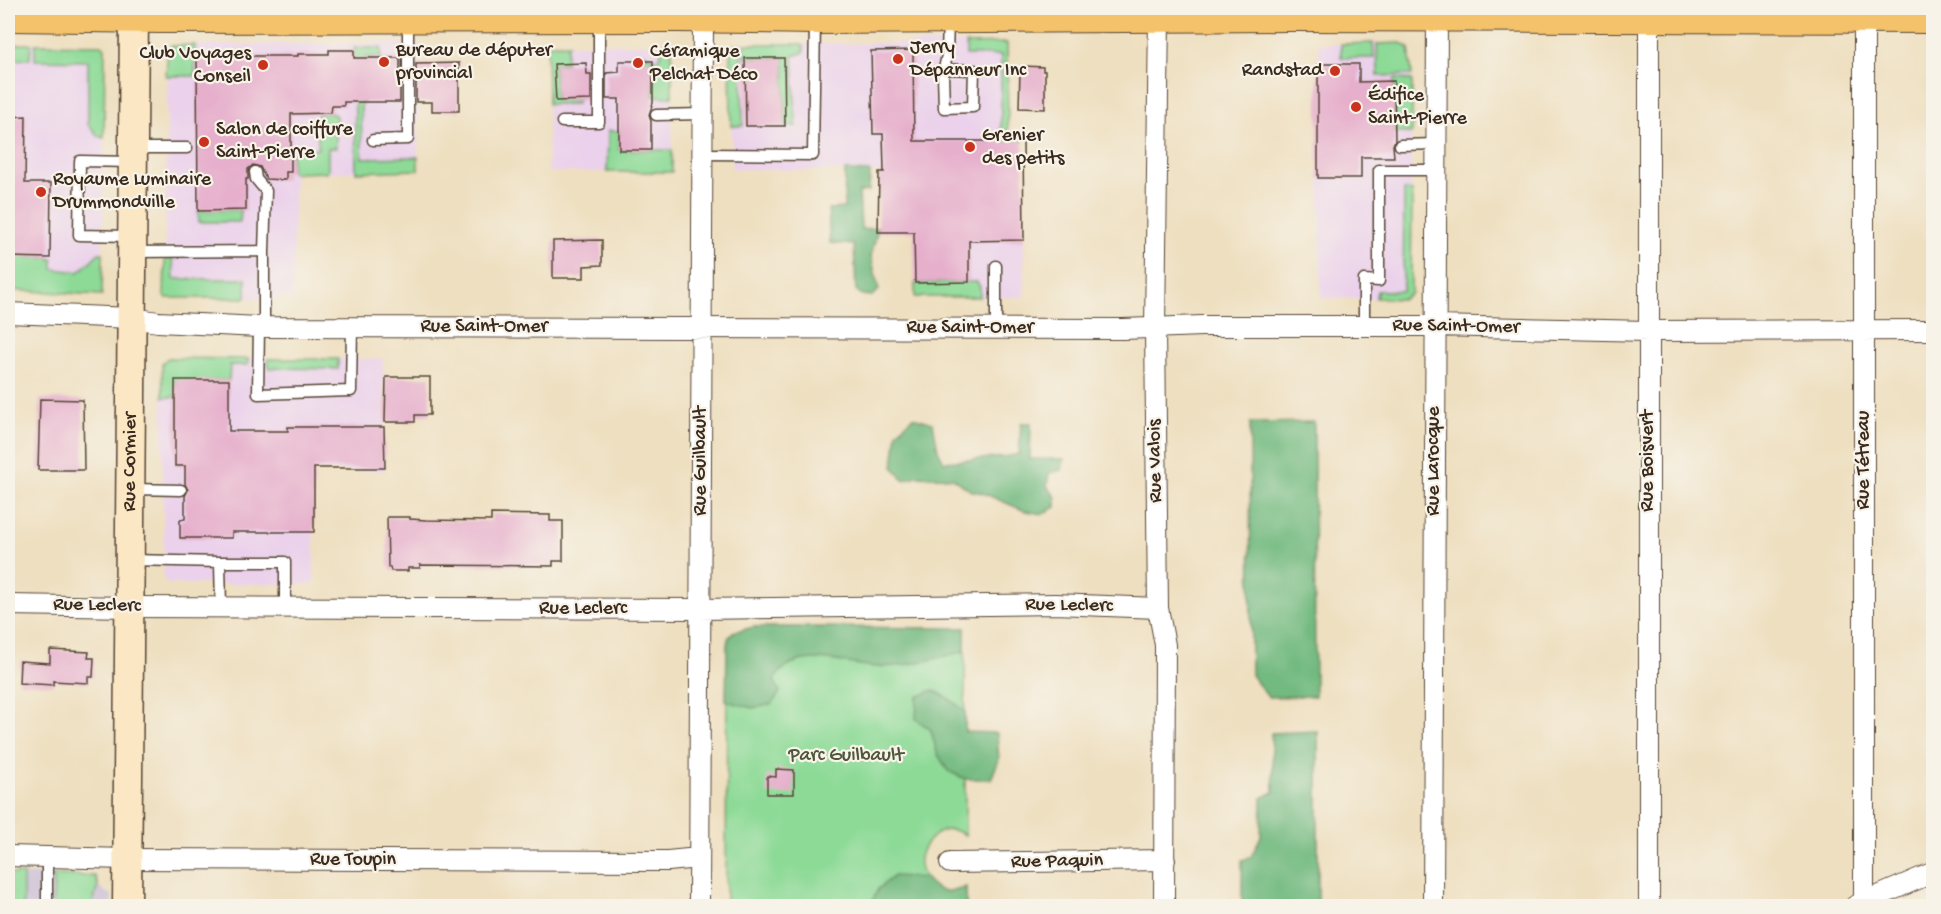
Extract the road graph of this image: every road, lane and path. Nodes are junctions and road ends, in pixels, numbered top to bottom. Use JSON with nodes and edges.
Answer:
{"nodes":[{"id":1,"x":50,"y":11,"type":"edge"},
{"id":2,"x":1159,"y":11,"type":"edge"},
{"id":3,"x":1202,"y":11,"type":"edge"},
{"id":4,"x":1292,"y":11,"type":"edge"},
{"id":5,"x":568,"y":12,"type":"edge"},
{"id":6,"x":915,"y":12,"type":"edge"},
{"id":7,"x":1001,"y":12,"type":"edge"},
{"id":8,"x":1061,"y":12,"type":"edge"},
{"id":9,"x":1862,"y":12,"type":"edge"},
{"id":10,"x":123,"y":13,"type":"edge"},
{"id":11,"x":686,"y":13,"type":"edge"},
{"id":12,"x":815,"y":13,"type":"edge"},
{"id":13,"x":955,"y":14,"type":"edge"},
{"id":14,"x":8,"y":15,"type":"edge"},
{"id":15,"x":1437,"y":15,"type":"junction"},
{"id":16,"x":599,"y":16,"type":"junction"},
{"id":17,"x":1649,"y":16,"type":"junction"},
{"id":18,"x":408,"y":17,"type":"junction"},
{"id":19,"x":1934,"y":17,"type":"edge"},
{"id":20,"x":944,"y":69,"type":"junction"},
{"id":21,"x":703,"y":114,"type":"junction"},
{"id":22,"x":656,"y":115,"type":"dead end"},
{"id":23,"x":562,"y":122,"type":"dead end"},
{"id":24,"x":373,"y":140,"type":"dead end"},
{"id":25,"x":1400,"y":144,"type":"dead end"},
{"id":26,"x":1436,"y":144,"type":"junction"},
{"id":27,"x":188,"y":148,"type":"dead end"},
{"id":28,"x":703,"y":154,"type":"junction"},
{"id":29,"x":133,"y":155,"type":"junction"},
{"id":30,"x":1436,"y":170,"type":"junction"},
{"id":31,"x":255,"y":172,"type":"dead end"},
{"id":32,"x":132,"y":244,"type":"junction"},
{"id":33,"x":264,"y":251,"type":"junction"},
{"id":34,"x":996,"y":266,"type":"dead end"},
{"id":35,"x":8,"y":313,"type":"edge"},
{"id":36,"x":132,"y":318,"type":"junction"},
{"id":37,"x":1364,"y":326,"type":"junction"},
{"id":38,"x":1435,"y":326,"type":"junction"},
{"id":39,"x":261,"y":327,"type":"junction"},
{"id":40,"x":352,"y":327,"type":"junction"},
{"id":41,"x":702,"y":327,"type":"junction"},
{"id":42,"x":1155,"y":327,"type":"junction"},
{"id":43,"x":996,"y":329,"type":"junction"},
{"id":44,"x":1648,"y":330,"type":"junction"},
{"id":45,"x":1863,"y":330,"type":"junction"},
{"id":46,"x":1934,"y":330,"type":"edge"},
{"id":47,"x":131,"y":489,"type":"junction"},
{"id":48,"x":181,"y":490,"type":"dead end"},
{"id":49,"x":130,"y":560,"type":"junction"},
{"id":50,"x":220,"y":562,"type":"junction"},
{"id":51,"x":8,"y":605,"type":"edge"},
{"id":52,"x":130,"y":607,"type":"junction"},
{"id":53,"x":221,"y":608,"type":"junction"},
{"id":54,"x":285,"y":608,"type":"junction"},
{"id":55,"x":1158,"y":608,"type":"junction"},
{"id":56,"x":700,"y":609,"type":"junction"},
{"id":57,"x":8,"y":856,"type":"edge"},
{"id":58,"x":47,"y":857,"type":"junction"},
{"id":59,"x":699,"y":858,"type":"junction"},
{"id":60,"x":127,"y":860,"type":"junction"},
{"id":61,"x":1165,"y":860,"type":"junction"},
{"id":62,"x":950,"y":863,"type":"dead end"},
{"id":63,"x":1934,"y":872,"type":"edge"},
{"id":64,"x":1860,"y":904,"type":"edge"},
{"id":65,"x":46,"y":906,"type":"edge"},
{"id":66,"x":126,"y":906,"type":"edge"},
{"id":67,"x":699,"y":906,"type":"edge"},
{"id":68,"x":1164,"y":906,"type":"edge"},
{"id":69,"x":1433,"y":906,"type":"edge"},
{"id":70,"x":1648,"y":906,"type":"edge"}],
"edges":[{"from":1,"to":10,"type":"main road"},
{"from":1,"to":14,"type":"main road"},
{"from":2,"to":3,"type":"main road"},
{"from":2,"to":8,"type":"main road"},
{"from":2,"to":42,"type":"street","name":"Rue Valois"},
{"from":3,"to":4,"type":"main road"},
{"from":4,"to":15,"type":"main road"},
{"from":5,"to":16,"type":"main road"},
{"from":5,"to":18,"type":"main road"},
{"from":6,"to":12,"type":"main road"},
{"from":6,"to":13,"type":"main road"},
{"from":7,"to":8,"type":"main road"},
{"from":7,"to":13,"type":"main road"},
{"from":9,"to":17,"type":"main road"},
{"from":9,"to":19,"type":"main road"},
{"from":9,"to":45,"type":"street","name":"Rue Tétreau"},
{"from":10,"to":18,"type":"main road"},
{"from":10,"to":29,"type":"street","name":"Rue Cormier"},
{"from":11,"to":12,"type":"main road"},
{"from":11,"to":16,"type":"main road"},
{"from":11,"to":21,"type":"street","name":"Rue Guilbault"},
{"from":12,"to":28,"type":"lane"},
{"from":13,"to":20,"type":"lane"},
{"from":15,"to":17,"type":"main road"},
{"from":15,"to":26,"type":"street","name":"Rue Larocque"},
{"from":16,"to":23,"type":"lane"},
{"from":17,"to":44,"type":"street","name":"Rue Boisvert"},
{"from":18,"to":24,"type":"lane"},
{"from":20,"to":20,"type":"lane"},
{"from":21,"to":22,"type":"lane"},
{"from":21,"to":28,"type":"street","name":"Rue Guilbault"},
{"from":25,"to":26,"type":"lane"},
{"from":26,"to":30,"type":"street","name":"Rue Larocque"},
{"from":27,"to":29,"type":"lane"},
{"from":28,"to":41,"type":"street","name":"Rue Guilbault"},
{"from":29,"to":32,"type":"street","name":"Rue Cormier"},
{"from":29,"to":32,"type":"lane"},
{"from":30,"to":37,"type":"lane"},
{"from":30,"to":38,"type":"street","name":"Rue Larocque"},
{"from":31,"to":33,"type":"lane"},
{"from":32,"to":33,"type":"lane"},
{"from":32,"to":36,"type":"street","name":"Rue Cormier"},
{"from":33,"to":39,"type":"lane"},
{"from":34,"to":43,"type":"lane"},
{"from":35,"to":36,"type":"street","name":"Rue Saint-Omer"},
{"from":36,"to":39,"type":"street","name":"Rue Saint-Omer"},
{"from":36,"to":47,"type":"street","name":"Rue Cormier"},
{"from":37,"to":38,"type":"street","name":"Rue Saint-Omer"},
{"from":37,"to":42,"type":"street","name":"Rue Saint-Omer"},
{"from":38,"to":44,"type":"street","name":"Rue Saint-Omer"},
{"from":38,"to":69,"type":"street","name":"Rue Larocque"},
{"from":39,"to":40,"type":"street","name":"Rue Saint-Omer"},
{"from":39,"to":40,"type":"lane"},
{"from":40,"to":41,"type":"street","name":"Rue Saint-Omer"},
{"from":41,"to":43,"type":"street","name":"Rue Saint-Omer"},
{"from":41,"to":56,"type":"street","name":"Rue Guilbault"},
{"from":42,"to":43,"type":"street","name":"Rue Saint-Omer"},
{"from":42,"to":55,"type":"street","name":"Rue Valois"},
{"from":44,"to":45,"type":"street","name":"Rue Saint-Omer"},
{"from":44,"to":70,"type":"street","name":"Rue Boisvert"},
{"from":45,"to":46,"type":"street","name":"Rue Saint-Omer"},
{"from":45,"to":64,"type":"street","name":"Rue Tétreau"},
{"from":47,"to":48,"type":"lane"},
{"from":47,"to":49,"type":"street","name":"Rue Cormier"},
{"from":49,"to":50,"type":"lane"},
{"from":49,"to":52,"type":"street","name":"Rue Cormier"},
{"from":50,"to":53,"type":"lane"},
{"from":50,"to":54,"type":"lane"},
{"from":51,"to":52,"type":"street","name":"Rue Leclerc"},
{"from":52,"to":53,"type":"street","name":"Rue Leclerc"},
{"from":52,"to":60,"type":"street","name":"Rue Cormier"},
{"from":53,"to":54,"type":"street","name":"Rue Leclerc"},
{"from":54,"to":56,"type":"street","name":"Rue Leclerc"},
{"from":55,"to":56,"type":"street","name":"Rue Leclerc"},
{"from":55,"to":61,"type":"street","name":"Rue Valois"},
{"from":56,"to":59,"type":"street","name":"Rue Guilbault"},
{"from":57,"to":58,"type":"street","name":"Rue Toupin"},
{"from":58,"to":60,"type":"street","name":"Rue Toupin"},
{"from":58,"to":65,"type":"lane"},
{"from":59,"to":60,"type":"street","name":"Rue Toupin"},
{"from":59,"to":67,"type":"street","name":"Rue Guilbault"},
{"from":60,"to":66,"type":"street","name":"Rue Cormier"},
{"from":61,"to":62,"type":"street","name":"Rue Paquin"},
{"from":61,"to":68,"type":"street","name":"Rue Valois"},
{"from":63,"to":64,"type":"street"}]}
